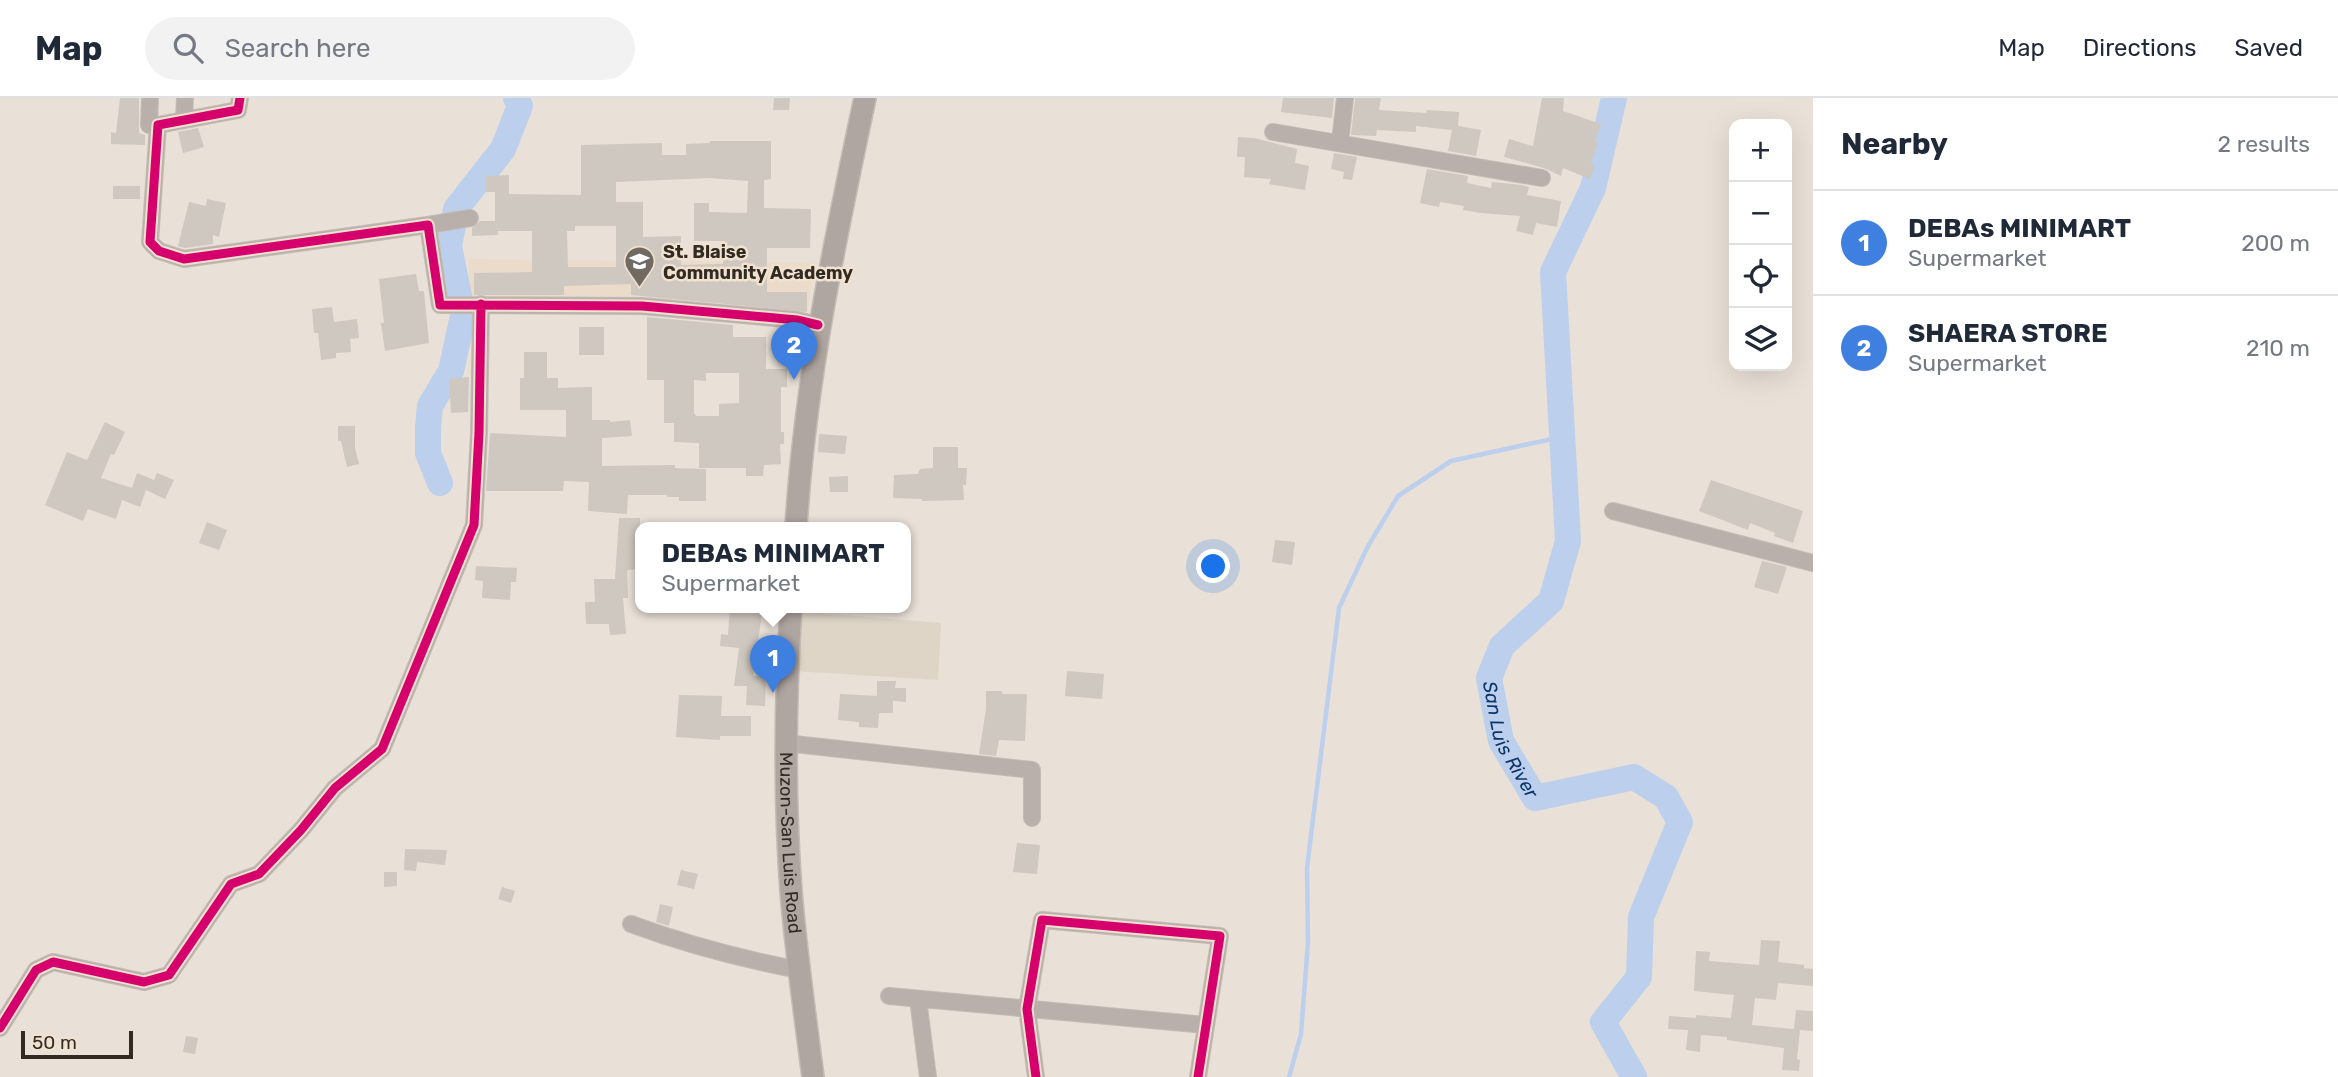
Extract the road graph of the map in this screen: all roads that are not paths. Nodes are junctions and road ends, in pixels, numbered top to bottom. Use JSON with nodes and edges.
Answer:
{"nodes":[{"id":1,"x":150,"y":98,"type":"edge"},
{"id":2,"x":186,"y":98,"type":"edge"},
{"id":3,"x":240,"y":98,"type":"edge"},
{"id":4,"x":865,"y":98,"type":"edge"},
{"id":5,"x":1345,"y":98,"type":"edge"},
{"id":6,"x":184,"y":119,"type":"junction"},
{"id":7,"x":158,"y":125,"type":"junction"},
{"id":8,"x":1273,"y":132,"type":"dead end"},
{"id":9,"x":1340,"y":142,"type":"junction"},
{"id":10,"x":1542,"y":178,"type":"dead end"},
{"id":11,"x":470,"y":218,"type":"dead end"},
{"id":12,"x":428,"y":225,"type":"junction"},
{"id":13,"x":475,"y":304,"type":"junction"},
{"id":14,"x":818,"y":325,"type":"junction"},
{"id":15,"x":1613,"y":511,"type":"dead end"},
{"id":16,"x":796,"y":522,"type":"edge"},
{"id":17,"x":1813,"y":563,"type":"edge"},
{"id":18,"x":791,"y":613,"type":"edge"},
{"id":19,"x":786,"y":743,"type":"junction"},
{"id":20,"x":1032,"y":818,"type":"dead end"},
{"id":21,"x":631,"y":924,"type":"dead end"},
{"id":22,"x":799,"y":970,"type":"junction"},
{"id":23,"x":889,"y":996,"type":"dead end"},
{"id":24,"x":918,"y":999,"type":"junction"},
{"id":25,"x":1027,"y":1009,"type":"junction"},
{"id":26,"x":1206,"y":1025,"type":"junction"},
{"id":27,"x":0,"y":1028,"type":"edge"},
{"id":28,"x":813,"y":1077,"type":"edge"},
{"id":29,"x":928,"y":1077,"type":"edge"},
{"id":30,"x":1037,"y":1077,"type":"edge"},
{"id":31,"x":1198,"y":1077,"type":"edge"}],
"edges":[{"from":1,"to":7,"type":"street"},
{"from":2,"to":6,"type":"street"},
{"from":3,"to":6,"type":"street"},
{"from":4,"to":14,"type":"main road"},
{"from":5,"to":9,"type":"street"},
{"from":6,"to":7,"type":"street"},
{"from":7,"to":12,"type":"street"},
{"from":8,"to":9,"type":"street"},
{"from":9,"to":10,"type":"street"},
{"from":11,"to":12,"type":"street"},
{"from":12,"to":13,"type":"street"},
{"from":13,"to":14,"type":"street"},
{"from":13,"to":27,"type":"street"},
{"from":14,"to":16,"type":"main road"},
{"from":15,"to":17,"type":"street"},
{"from":18,"to":19,"type":"main road","name":"Muzon-San Luis Road"},
{"from":19,"to":20,"type":"street"},
{"from":19,"to":22,"type":"main road","name":"Muzon-San Luis Road"},
{"from":21,"to":22,"type":"street"},
{"from":22,"to":28,"type":"main road","name":"Muzon-San Luis Road"},
{"from":23,"to":24,"type":"street"},
{"from":24,"to":25,"type":"street"},
{"from":24,"to":29,"type":"street"},
{"from":25,"to":26,"type":"street"},
{"from":25,"to":26,"type":"street"},
{"from":25,"to":30,"type":"street"},
{"from":26,"to":31,"type":"street"}]}
